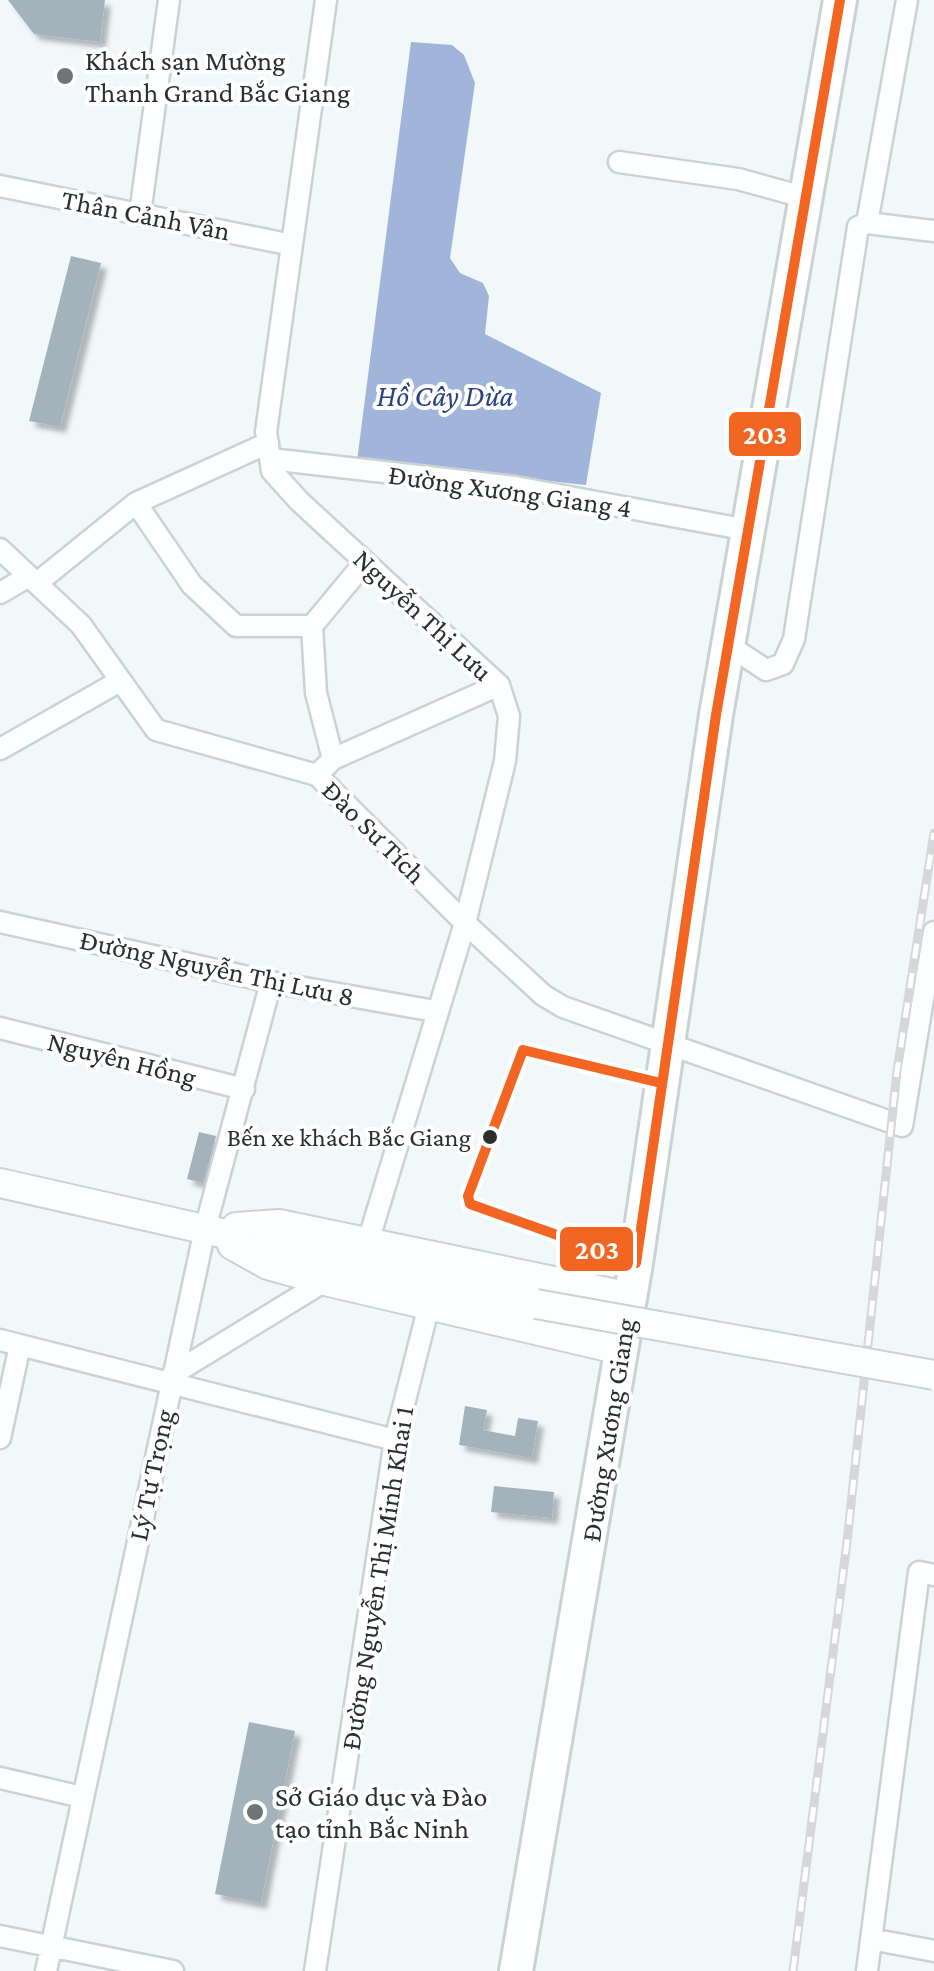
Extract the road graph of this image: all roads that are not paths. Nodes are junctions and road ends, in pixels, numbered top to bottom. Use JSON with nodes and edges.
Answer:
{"nodes":[{"id":1,"x":169,"y":0,"type":"edge"},
{"id":2,"x":326,"y":0,"type":"edge"},
{"id":3,"x":840,"y":0,"type":"edge"},
{"id":4,"x":907,"y":0,"type":"edge"},
{"id":5,"x":620,"y":162,"type":"dead end"},
{"id":6,"x":0,"y":186,"type":"edge"},
{"id":7,"x":806,"y":198,"type":"junction"},
{"id":8,"x":140,"y":214,"type":"junction"},
{"id":9,"x":867,"y":222,"type":"junction"},
{"id":10,"x":934,"y":231,"type":"edge"},
{"id":11,"x":292,"y":244,"type":"junction"},
{"id":12,"x":269,"y":451,"type":"junction"},
{"id":13,"x":136,"y":503,"type":"junction"},
{"id":14,"x":748,"y":530,"type":"junction"},
{"id":15,"x":0,"y":549,"type":"edge"},
{"id":16,"x":365,"y":562,"type":"junction"},
{"id":17,"x":33,"y":579,"type":"junction"},
{"id":18,"x":0,"y":593,"type":"edge"},
{"id":19,"x":312,"y":626,"type":"junction"},
{"id":20,"x":728,"y":645,"type":"junction"},
{"id":21,"x":120,"y":681,"type":"junction"},
{"id":22,"x":499,"y":686,"type":"junction"},
{"id":23,"x":0,"y":749,"type":"edge"},
{"id":24,"x":333,"y":759,"type":"junction"},
{"id":25,"x":317,"y":775,"type":"junction"},
{"id":26,"x":0,"y":922,"type":"edge"},
{"id":27,"x":465,"y":923,"type":"junction"},
{"id":28,"x":934,"y":932,"type":"edge"},
{"id":29,"x":271,"y":982,"type":"junction"},
{"id":30,"x":435,"y":1012,"type":"junction"},
{"id":31,"x":0,"y":1028,"type":"edge"},
{"id":32,"x":668,"y":1044,"type":"junction"},
{"id":33,"x":244,"y":1088,"type":"junction"},
{"id":34,"x":0,"y":1183,"type":"edge"},
{"id":35,"x":204,"y":1230,"type":"junction"},
{"id":36,"x":366,"y":1245,"type":"junction"},
{"id":37,"x":325,"y":1282,"type":"junction"},
{"id":38,"x":631,"y":1297,"type":"junction"},
{"id":39,"x":430,"y":1304,"type":"junction"},
{"id":40,"x":10,"y":1343,"type":"edge"},
{"id":41,"x":621,"y":1350,"type":"junction"},
{"id":42,"x":934,"y":1375,"type":"edge"},
{"id":43,"x":172,"y":1379,"type":"junction"},
{"id":44,"x":0,"y":1438,"type":"edge"},
{"id":45,"x":395,"y":1440,"type":"junction"},
{"id":46,"x":934,"y":1575,"type":"edge"},
{"id":47,"x":0,"y":1778,"type":"edge"},
{"id":48,"x":82,"y":1797,"type":"junction"},
{"id":49,"x":0,"y":1936,"type":"edge"},
{"id":50,"x":871,"y":1940,"type":"junction"},
{"id":51,"x":50,"y":1948,"type":"junction"},
{"id":52,"x":934,"y":1951,"type":"edge"},
{"id":53,"x":46,"y":1971,"type":"edge"},
{"id":54,"x":173,"y":1971,"type":"edge"},
{"id":55,"x":315,"y":1971,"type":"edge"},
{"id":56,"x":516,"y":1971,"type":"edge"},
{"id":57,"x":867,"y":1971,"type":"edge"}],
"edges":[{"from":1,"to":8,"type":"street"},
{"from":2,"to":11,"type":"street"},
{"from":3,"to":7,"type":"main road","name":"Đường Xương Giang"},
{"from":4,"to":9,"type":"street"},
{"from":5,"to":7,"type":"street"},
{"from":6,"to":8,"type":"street","name":"Thân Cảnh Vân"},
{"from":7,"to":14,"type":"main road","name":"Đường Xương Giang"},
{"from":8,"to":11,"type":"street","name":"Thân Cảnh Vân"},
{"from":9,"to":10,"type":"street"},
{"from":9,"to":20,"type":"street"},
{"from":11,"to":12,"type":"street"},
{"from":12,"to":13,"type":"street"},
{"from":12,"to":14,"type":"street","name":"Đường Xương Giang 4"},
{"from":12,"to":16,"type":"street","name":"Nguyễn Thị Lưu"},
{"from":13,"to":17,"type":"street"},
{"from":13,"to":19,"type":"street"},
{"from":14,"to":20,"type":"main road","name":"Đường Xương Giang"},
{"from":15,"to":17,"type":"street","name":"Đào Sư Tích"},
{"from":16,"to":19,"type":"street"},
{"from":16,"to":22,"type":"street","name":"Nguyễn Thị Lưu"},
{"from":17,"to":18,"type":"street"},
{"from":17,"to":21,"type":"street","name":"Đào Sư Tích"},
{"from":19,"to":24,"type":"street"},
{"from":20,"to":32,"type":"main road","name":"Đường Xương Giang"},
{"from":21,"to":23,"type":"street"},
{"from":21,"to":25,"type":"street","name":"Đào Sư Tích"},
{"from":22,"to":24,"type":"street"},
{"from":22,"to":27,"type":"street","name":"Nguyễn Thị Lưu"},
{"from":24,"to":25,"type":"street"},
{"from":25,"to":27,"type":"street","name":"Đào Sư Tích"},
{"from":26,"to":29,"type":"street","name":"Đường Nguyễn Thị Lưu 8"},
{"from":27,"to":30,"type":"street","name":"Nguyễn Thị Lưu"},
{"from":27,"to":32,"type":"street","name":"Đào Sư Tích"},
{"from":28,"to":32,"type":"street","name":"Đào Sư Tích"},
{"from":29,"to":30,"type":"street","name":"Đường Nguyễn Thị Lưu 8"},
{"from":29,"to":33,"type":"street","name":"Lý Tự Trọng"},
{"from":30,"to":36,"type":"street","name":"Nguyễn Thị Lưu"},
{"from":31,"to":33,"type":"street","name":"Nguyên Hồng"},
{"from":32,"to":38,"type":"main road","name":"Đường Xương Giang"},
{"from":33,"to":35,"type":"street","name":"Lý Tự Trọng"},
{"from":34,"to":35,"type":"main road"},
{"from":35,"to":36,"type":"main road"},
{"from":35,"to":37,"type":"main road"},
{"from":35,"to":42,"type":"main road","bridge":true},
{"from":35,"to":43,"type":"street","name":"Lý Tự Trọng"},
{"from":36,"to":38,"type":"main road"},
{"from":37,"to":39,"type":"main road"},
{"from":37,"to":43,"type":"street"},
{"from":38,"to":41,"type":"main road","name":"Đường Xương Giang"},
{"from":39,"to":41,"type":"main road"},
{"from":39,"to":45,"type":"street","name":"Đường Nguyễn Thị Minh Khai 1"},
{"from":40,"to":43,"type":"street"},
{"from":40,"to":44,"type":"street"},
{"from":41,"to":56,"type":"main road","name":"Đường Xương Giang"},
{"from":43,"to":45,"type":"street"},
{"from":43,"to":48,"type":"street","name":"Lý Tự Trọng"},
{"from":45,"to":55,"type":"street","name":"Đường Nguyễn Thị Minh Khai 1"},
{"from":46,"to":50,"type":"street"},
{"from":47,"to":48,"type":"street"},
{"from":48,"to":51,"type":"street","name":"Lý Tự Trọng"},
{"from":49,"to":51,"type":"street"},
{"from":50,"to":52,"type":"street"},
{"from":50,"to":57,"type":"street"},
{"from":51,"to":53,"type":"street","name":"Lý Tự Trọng"},
{"from":51,"to":54,"type":"street"}]}
